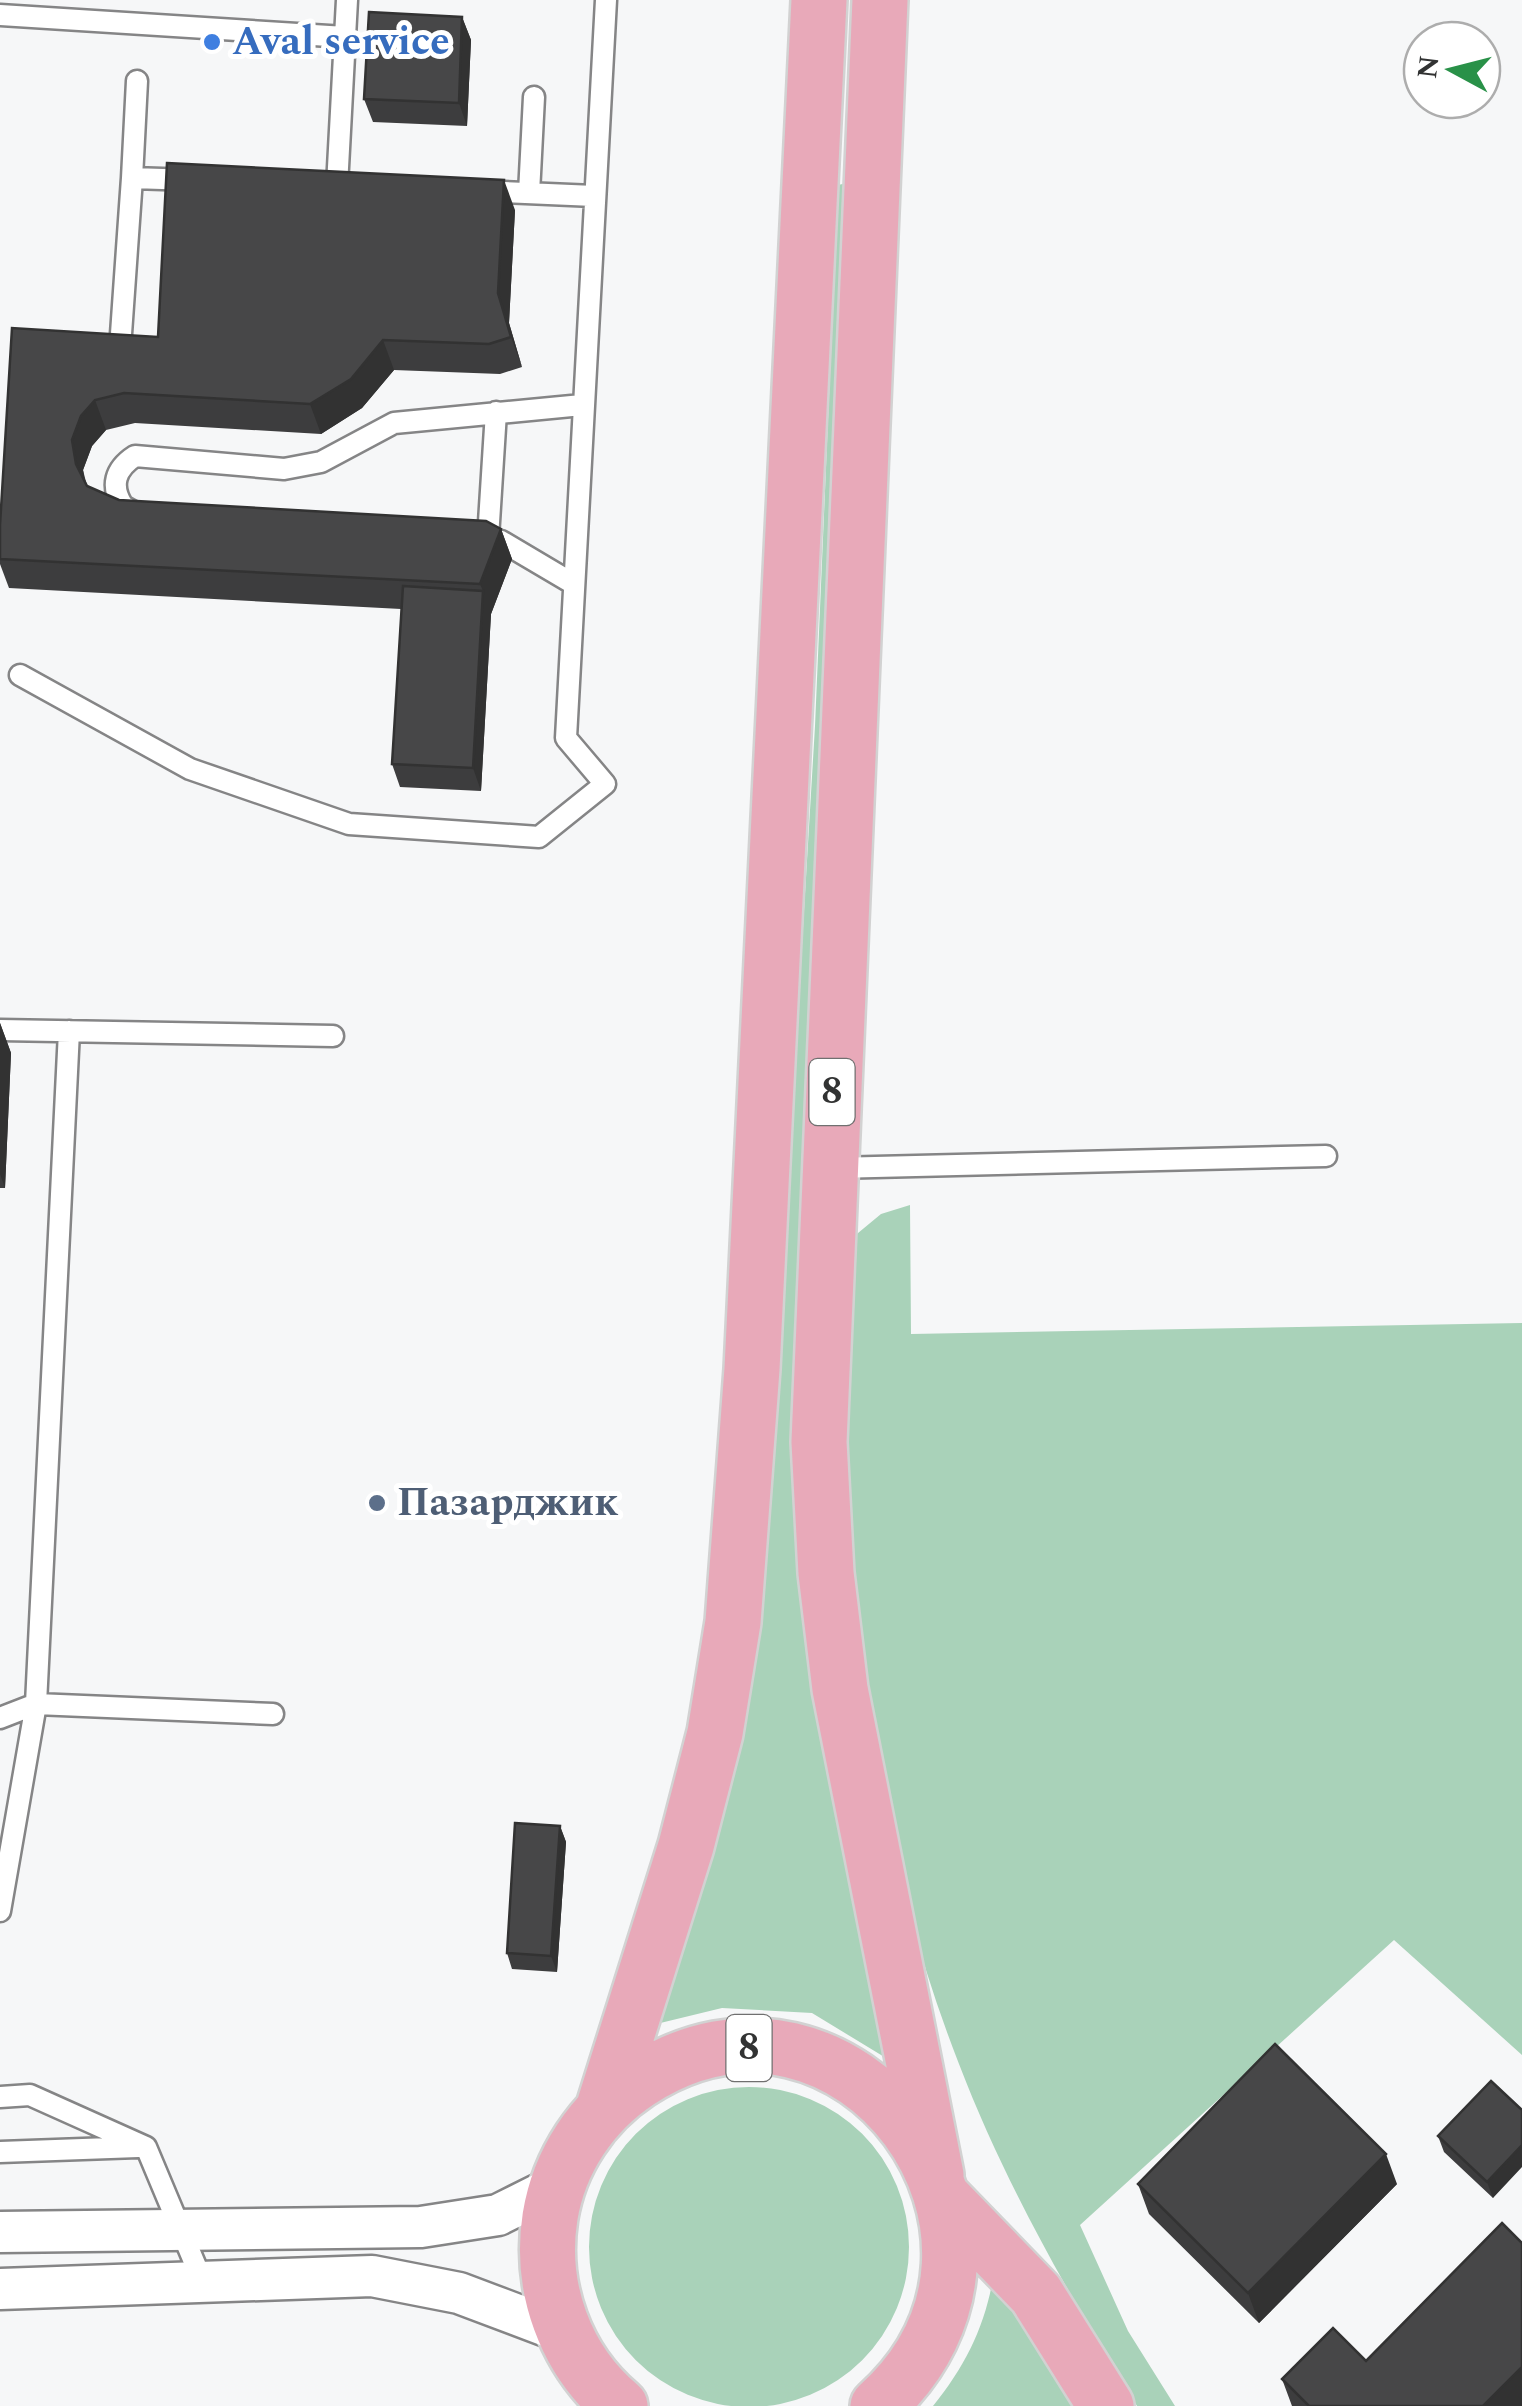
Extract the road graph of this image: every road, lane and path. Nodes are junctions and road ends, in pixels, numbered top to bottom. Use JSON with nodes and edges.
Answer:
{"nodes":[{"id":1,"x":348,"y":0,"type":"edge"},
{"id":2,"x":606,"y":0,"type":"edge"},
{"id":3,"x":819,"y":0,"type":"edge"},
{"id":4,"x":880,"y":0,"type":"edge"},
{"id":5,"x":0,"y":15,"type":"edge"},
{"id":6,"x":346,"y":37,"type":"junction"},
{"id":7,"x":137,"y":82,"type":"dead end"},
{"id":8,"x":534,"y":97,"type":"dead end"},
{"id":9,"x":132,"y":178,"type":"junction"},
{"id":10,"x":206,"y":181,"type":"edge"},
{"id":11,"x":337,"y":186,"type":"edge"},
{"id":12,"x":452,"y":190,"type":"edge"},
{"id":13,"x":529,"y":194,"type":"junction"},
{"id":14,"x":594,"y":196,"type":"junction"},
{"id":15,"x":120,"y":348,"type":"edge"},
{"id":16,"x":582,"y":405,"type":"junction"},
{"id":17,"x":496,"y":412,"type":"junction"},
{"id":18,"x":157,"y":518,"type":"edge"},
{"id":19,"x":572,"y":583,"type":"junction"},
{"id":20,"x":20,"y":674,"type":"dead end"},
{"id":21,"x":0,"y":1030,"type":"edge"},
{"id":22,"x":69,"y":1031,"type":"junction"},
{"id":23,"x":332,"y":1036,"type":"dead end"},
{"id":24,"x":1326,"y":1156,"type":"dead end"},
{"id":25,"x":829,"y":1168,"type":"junction"},
{"id":26,"x":36,"y":1704,"type":"junction"},
{"id":27,"x":273,"y":1714,"type":"dead end"},
{"id":28,"x":0,"y":1718,"type":"edge"},
{"id":29,"x":0,"y":1911,"type":"edge"},
{"id":30,"x":0,"y":2097,"type":"edge"},
{"id":31,"x":603,"y":2110,"type":"junction"},
{"id":32,"x":146,"y":2146,"type":"junction"},
{"id":33,"x":0,"y":2152,"type":"edge"},
{"id":34,"x":558,"y":2185,"type":"junction"},
{"id":35,"x":941,"y":2187,"type":"junction"},
{"id":36,"x":181,"y":2229,"type":"junction"},
{"id":37,"x":0,"y":2232,"type":"edge"},
{"id":38,"x":203,"y":2283,"type":"junction"},
{"id":39,"x":0,"y":2289,"type":"edge"},
{"id":40,"x":565,"y":2333,"type":"junction"},
{"id":41,"x":620,"y":2406,"type":"edge"},
{"id":42,"x":878,"y":2406,"type":"edge"},
{"id":43,"x":1106,"y":2406,"type":"edge"}],
"edges":[{"from":1,"to":6,"type":"lane"},
{"from":2,"to":14,"type":"lane"},
{"from":3,"to":31,"type":"main road","number":"8"},
{"from":4,"to":25,"type":"main road","number":"8"},
{"from":5,"to":6,"type":"lane"},
{"from":6,"to":11,"type":"lane"},
{"from":7,"to":9,"type":"lane"},
{"from":8,"to":13,"type":"lane"},
{"from":9,"to":10,"type":"lane"},
{"from":9,"to":15,"type":"lane"},
{"from":12,"to":13,"type":"lane"},
{"from":13,"to":14,"type":"lane"},
{"from":14,"to":16,"type":"lane"},
{"from":16,"to":17,"type":"lane"},
{"from":16,"to":19,"type":"lane"},
{"from":17,"to":18,"type":"lane"},
{"from":17,"to":19,"type":"lane"},
{"from":19,"to":20,"type":"lane"},
{"from":21,"to":22,"type":"lane"},
{"from":22,"to":23,"type":"lane"},
{"from":22,"to":26,"type":"lane"},
{"from":24,"to":25,"type":"lane"},
{"from":25,"to":35,"type":"main road","number":"8"},
{"from":26,"to":27,"type":"lane"},
{"from":26,"to":28,"type":"lane"},
{"from":26,"to":29,"type":"lane"},
{"from":30,"to":32,"type":"lane"},
{"from":31,"to":34,"type":"main road","number":"8"},
{"from":31,"to":35,"type":"main road","number":"8"},
{"from":32,"to":33,"type":"lane"},
{"from":32,"to":36,"type":"lane"},
{"from":34,"to":36,"type":"street"},
{"from":34,"to":40,"type":"main road","number":"8"},
{"from":35,"to":42,"type":"main road","number":"8"},
{"from":35,"to":43,"type":"main road","number":"8"},
{"from":36,"to":37,"type":"street"},
{"from":36,"to":38,"type":"lane"},
{"from":38,"to":39,"type":"street"},
{"from":38,"to":40,"type":"street"},
{"from":40,"to":41,"type":"main road","number":"8"}]}
